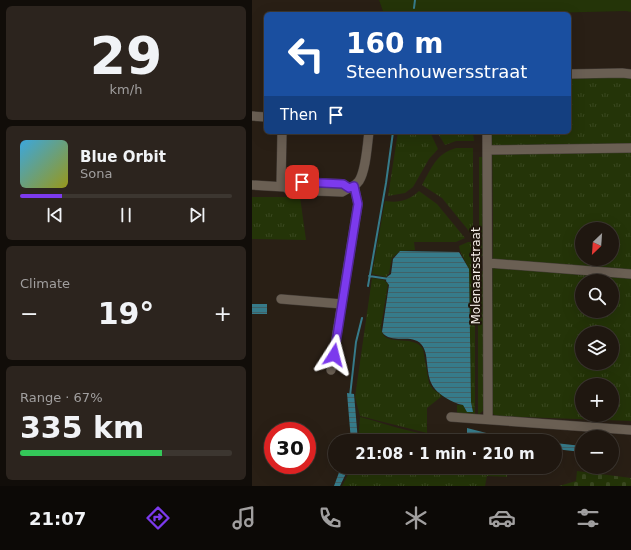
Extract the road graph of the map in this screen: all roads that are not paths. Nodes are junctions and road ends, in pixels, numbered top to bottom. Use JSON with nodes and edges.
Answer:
{"nodes":[{"id":1,"x":571,"y":74,"type":"edge"},
{"id":2,"x":631,"y":74,"type":"edge"},
{"id":3,"x":252,"y":116,"type":"edge"},
{"id":4,"x":264,"y":117,"type":"edge"},
{"id":5,"x":282,"y":134,"type":"edge"},
{"id":6,"x":370,"y":134,"type":"edge"},
{"id":7,"x":487,"y":134,"type":"edge"},
{"id":8,"x":631,"y":148,"type":"edge"},
{"id":9,"x":487,"y":150,"type":"junction"},
{"id":10,"x":252,"y":185,"type":"edge"},
{"id":11,"x":282,"y":186,"type":"junction"},
{"id":12,"x":352,"y":187,"type":"junction"},
{"id":13,"x":488,"y":263,"type":"junction"},
{"id":14,"x":631,"y":274,"type":"edge"},
{"id":15,"x":281,"y":299,"type":"dead end"},
{"id":16,"x":342,"y":304,"type":"junction"},
{"id":17,"x":331,"y":370,"type":"dead end"},
{"id":18,"x":451,"y":417,"type":"dead end"},
{"id":19,"x":488,"y":419,"type":"junction"},
{"id":20,"x":631,"y":430,"type":"edge"}],
"edges":[{"from":1,"to":2,"type":"street"},
{"from":3,"to":4,"type":"street"},
{"from":5,"to":11,"type":"street"},
{"from":6,"to":12,"type":"street"},
{"from":7,"to":9,"type":"street","name":"Molenaarsstraat"},
{"from":8,"to":9,"type":"street"},
{"from":9,"to":13,"type":"street","name":"Molenaarsstraat"},
{"from":10,"to":11,"type":"street"},
{"from":11,"to":12,"type":"street"},
{"from":12,"to":16,"type":"street"},
{"from":13,"to":14,"type":"street"},
{"from":13,"to":19,"type":"street","name":"Molenaarsstraat"},
{"from":15,"to":16,"type":"street"},
{"from":16,"to":17,"type":"street"},
{"from":18,"to":19,"type":"street"},
{"from":19,"to":20,"type":"street"}]}
